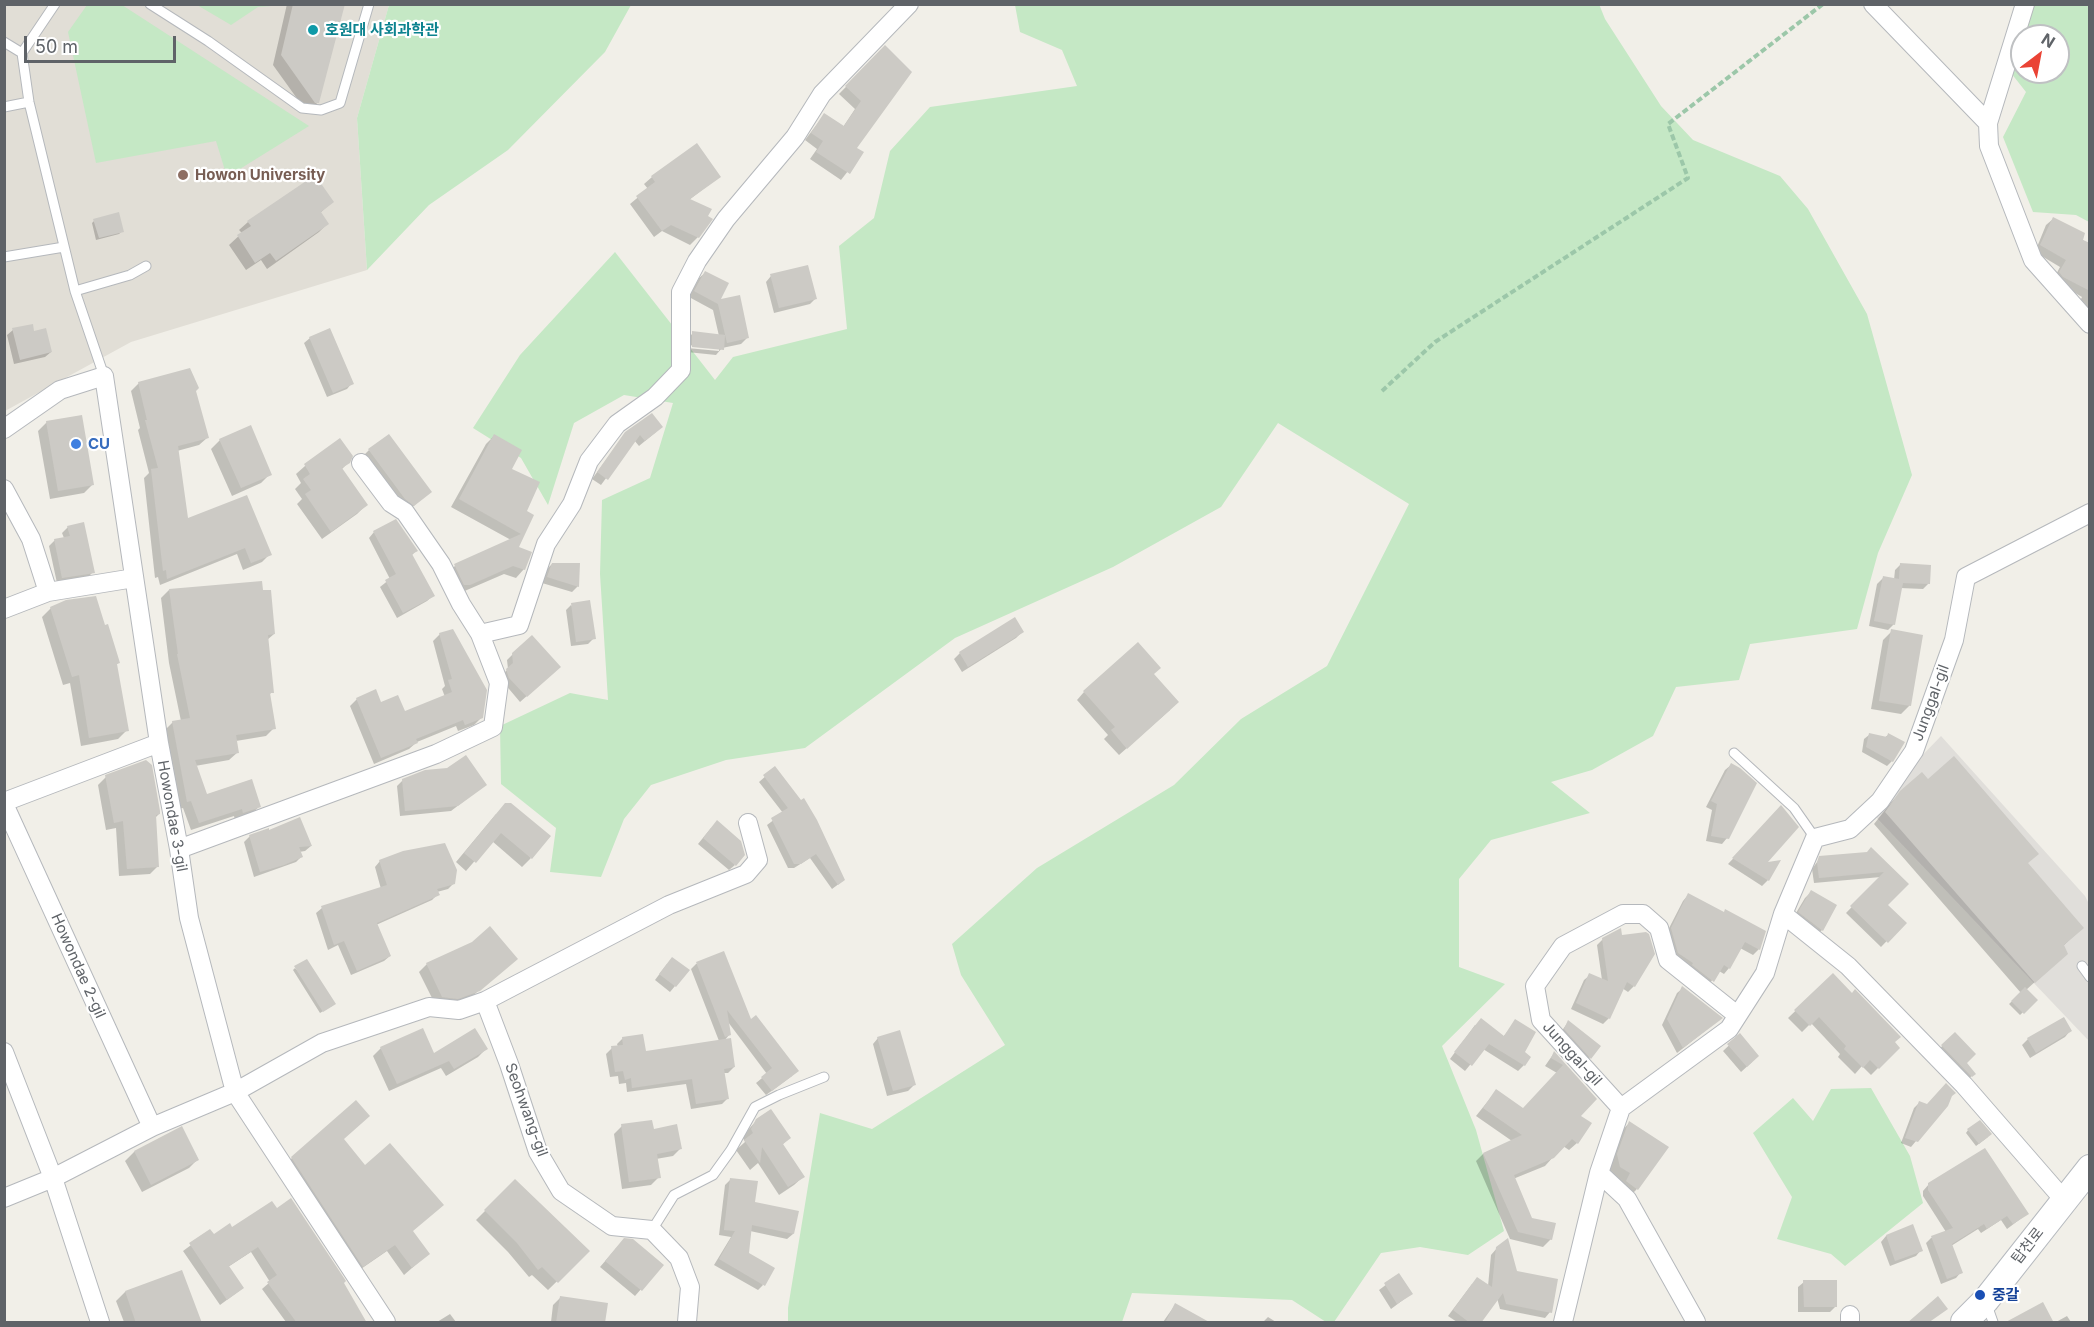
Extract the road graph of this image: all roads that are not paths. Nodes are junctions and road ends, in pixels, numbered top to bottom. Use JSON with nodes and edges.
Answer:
{"nodes":[{"id":1,"x":55,"y":4,"type":"edge"},
{"id":2,"x":150,"y":4,"type":"edge"},
{"id":3,"x":369,"y":4,"type":"edge"},
{"id":4,"x":909,"y":4,"type":"edge"},
{"id":5,"x":1873,"y":4,"type":"edge"},
{"id":6,"x":2025,"y":4,"type":"edge"},
{"id":7,"x":4,"y":42,"type":"edge"},
{"id":8,"x":22,"y":53,"type":"junction"},
{"id":9,"x":29,"y":102,"type":"junction"},
{"id":10,"x":4,"y":107,"type":"edge"},
{"id":11,"x":1988,"y":123,"type":"junction"},
{"id":12,"x":64,"y":247,"type":"junction"},
{"id":13,"x":4,"y":257,"type":"edge"},
{"id":14,"x":146,"y":266,"type":"dead end"},
{"id":15,"x":75,"y":291,"type":"junction"},
{"id":16,"x":2090,"y":324,"type":"edge"},
{"id":17,"x":104,"y":376,"type":"junction"},
{"id":18,"x":4,"y":429,"type":"edge"},
{"id":19,"x":361,"y":463,"type":"dead end"},
{"id":20,"x":4,"y":489,"type":"edge"},
{"id":21,"x":2090,"y":513,"type":"edge"},
{"id":22,"x":134,"y":578,"type":"junction"},
{"id":23,"x":48,"y":592,"type":"junction"},
{"id":24,"x":4,"y":609,"type":"edge"},
{"id":25,"x":480,"y":634,"type":"junction"},
{"id":26,"x":159,"y":743,"type":"junction"},
{"id":27,"x":1734,"y":753,"type":"dead end"},
{"id":28,"x":4,"y":803,"type":"edge"},
{"id":29,"x":748,"y":823,"type":"dead end"},
{"id":30,"x":1815,"y":838,"type":"junction"},
{"id":31,"x":178,"y":849,"type":"junction"},
{"id":32,"x":1783,"y":914,"type":"junction"},
{"id":33,"x":2082,"y":966,"type":"dead end"},
{"id":34,"x":2090,"y":977,"type":"edge"},
{"id":35,"x":485,"y":1001,"type":"junction"},
{"id":36,"x":1737,"y":1016,"type":"junction"},
{"id":37,"x":4,"y":1052,"type":"edge"},
{"id":38,"x":825,"y":1077,"type":"dead end"},
{"id":39,"x":234,"y":1092,"type":"junction"},
{"id":40,"x":1621,"y":1108,"type":"junction"},
{"id":41,"x":152,"y":1127,"type":"junction"},
{"id":42,"x":2090,"y":1168,"type":"edge"},
{"id":43,"x":1599,"y":1173,"type":"junction"},
{"id":44,"x":53,"y":1178,"type":"junction"},
{"id":45,"x":4,"y":1198,"type":"edge"},
{"id":46,"x":2064,"y":1200,"type":"junction"},
{"id":47,"x":652,"y":1230,"type":"junction"},
{"id":48,"x":1989,"y":1311,"type":"edge"},
{"id":49,"x":100,"y":1323,"type":"edge"},
{"id":50,"x":386,"y":1323,"type":"edge"},
{"id":51,"x":687,"y":1323,"type":"edge"},
{"id":52,"x":1563,"y":1323,"type":"edge"},
{"id":53,"x":1696,"y":1323,"type":"edge"},
{"id":54,"x":1964,"y":1323,"type":"edge"}],
"edges":[{"from":1,"to":8,"type":"lane"},
{"from":2,"to":3,"type":"lane"},
{"from":4,"to":25,"type":"street"},
{"from":5,"to":11,"type":"street"},
{"from":6,"to":11,"type":"street"},
{"from":7,"to":8,"type":"lane"},
{"from":8,"to":9,"type":"lane"},
{"from":9,"to":10,"type":"lane"},
{"from":9,"to":12,"type":"lane"},
{"from":11,"to":16,"type":"street"},
{"from":12,"to":13,"type":"lane"},
{"from":12,"to":15,"type":"lane"},
{"from":14,"to":15,"type":"lane"},
{"from":15,"to":17,"type":"lane"},
{"from":17,"to":18,"type":"street"},
{"from":17,"to":22,"type":"street","name":"Howondae 3-gil"},
{"from":19,"to":25,"type":"street"},
{"from":20,"to":23,"type":"street"},
{"from":21,"to":30,"type":"street","name":"Junggal-gil"},
{"from":22,"to":23,"type":"street"},
{"from":22,"to":26,"type":"street","name":"Howondae 3-gil"},
{"from":23,"to":24,"type":"street"},
{"from":25,"to":31,"type":"street"},
{"from":26,"to":28,"type":"street","name":"Howondae 2-gil"},
{"from":26,"to":31,"type":"street","name":"Howondae 3-gil"},
{"from":27,"to":30,"type":"lane"},
{"from":28,"to":41,"type":"street","name":"Howondae 2-gil"},
{"from":29,"to":35,"type":"street"},
{"from":30,"to":32,"type":"street"},
{"from":31,"to":39,"type":"street","name":"Howondae 3-gil"},
{"from":32,"to":36,"type":"street"},
{"from":32,"to":46,"type":"street"},
{"from":33,"to":34,"type":"lane"},
{"from":35,"to":39,"type":"street"},
{"from":35,"to":47,"type":"street","name":"Seohwang-gil"},
{"from":36,"to":40,"type":"street"},
{"from":36,"to":40,"type":"street","name":"Junggal-gil"},
{"from":37,"to":44,"type":"street"},
{"from":38,"to":47,"type":"lane"},
{"from":39,"to":41,"type":"street"},
{"from":39,"to":50,"type":"street","name":"Howondae 3-gil"},
{"from":40,"to":43,"type":"street"},
{"from":41,"to":44,"type":"street"},
{"from":42,"to":46,"type":"main road","name":"탑천로"},
{"from":43,"to":52,"type":"street"},
{"from":43,"to":53,"type":"street"},
{"from":44,"to":45,"type":"street"},
{"from":44,"to":49,"type":"street"},
{"from":46,"to":48,"type":"main road","name":"탑천로"},
{"from":47,"to":51,"type":"street"},
{"from":48,"to":54,"type":"main road","name":"탑천로"}]}
